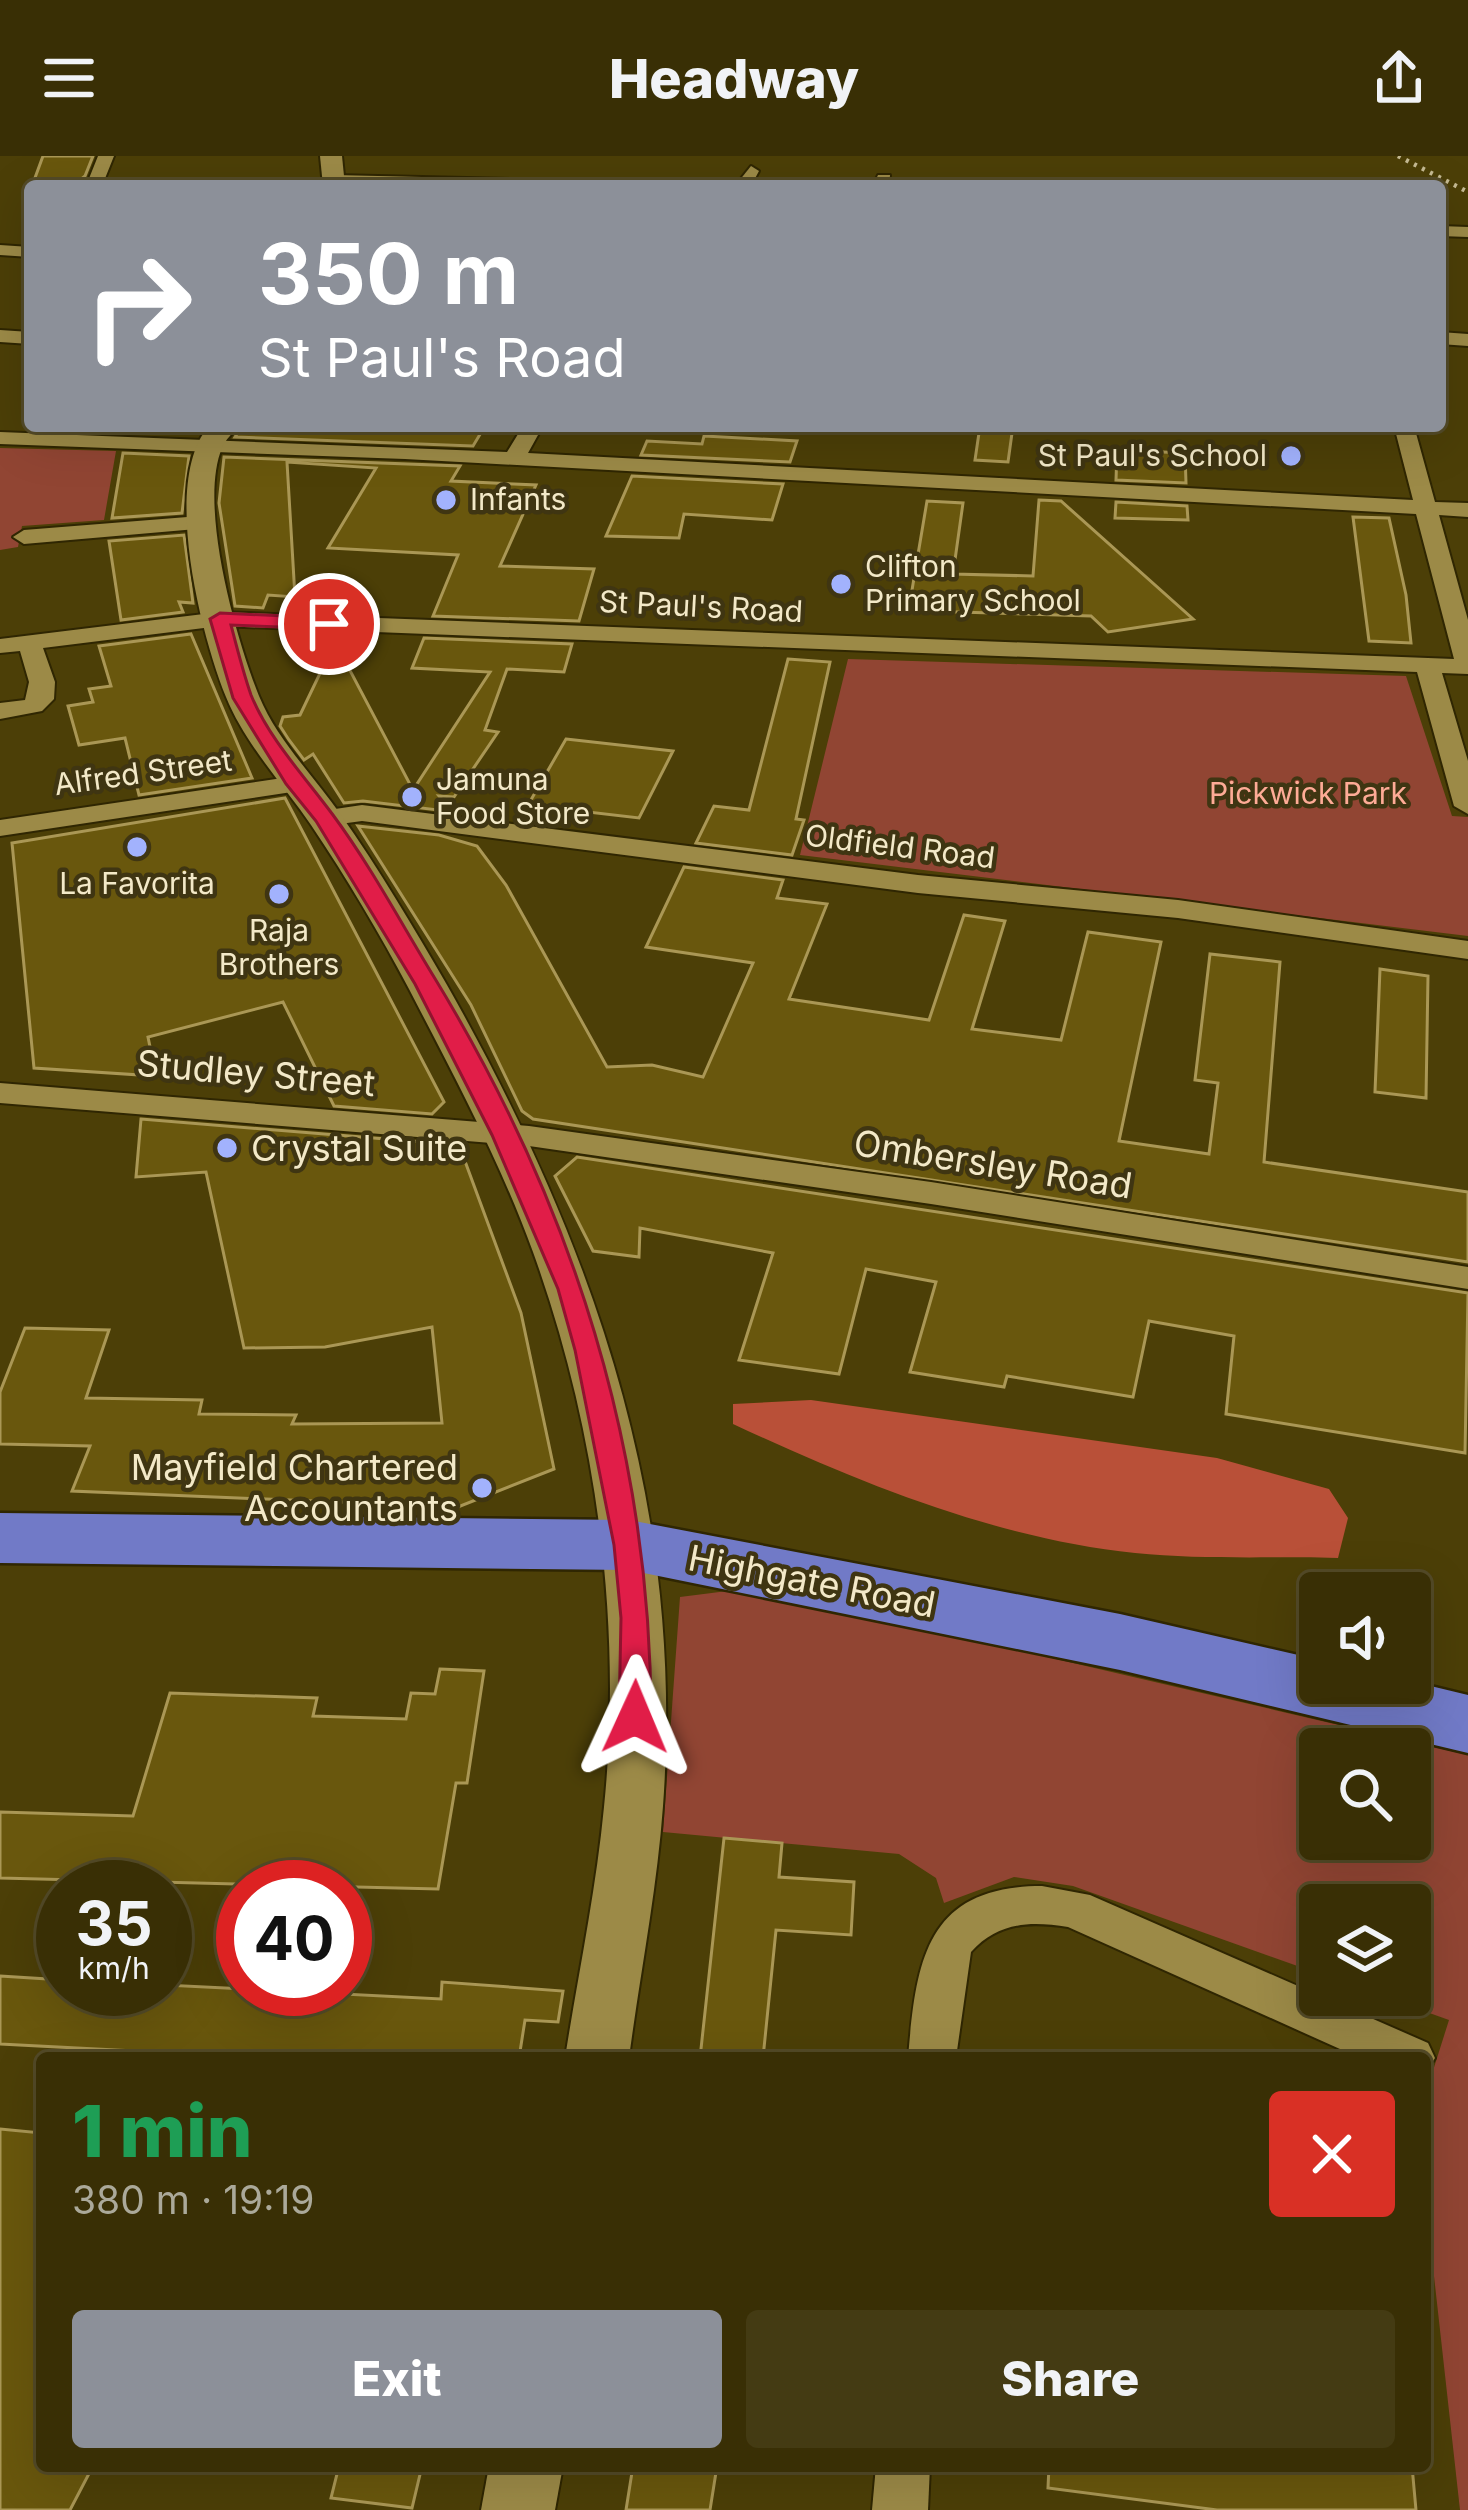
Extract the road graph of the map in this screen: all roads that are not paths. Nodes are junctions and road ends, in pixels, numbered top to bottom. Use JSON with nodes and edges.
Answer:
{"nodes":[{"id":1,"x":618,"y":166,"type":"dead end"},
{"id":2,"x":333,"y":174,"type":"edge"},
{"id":3,"x":465,"y":180,"type":"edge"},
{"id":4,"x":610,"y":180,"type":"edge"},
{"id":5,"x":529,"y":432,"type":"edge"},
{"id":6,"x":1406,"y":432,"type":"edge"},
{"id":7,"x":217,"y":435,"type":"edge"},
{"id":8,"x":0,"y":438,"type":"edge"},
{"id":9,"x":514,"y":459,"type":"junction"},
{"id":10,"x":1426,"y":507,"type":"junction"},
{"id":11,"x":1468,"y":510,"type":"edge"},
{"id":12,"x":200,"y":523,"type":"junction"},
{"id":13,"x":24,"y":537,"type":"dead end"},
{"id":14,"x":220,"y":619,"type":"junction"},
{"id":15,"x":28,"y":642,"type":"junction"},
{"id":16,"x":0,"y":646,"type":"edge"},
{"id":17,"x":1426,"y":665,"type":"junction"},
{"id":18,"x":1468,"y":666,"type":"edge"},
{"id":19,"x":33,"y":706,"type":"junction"},
{"id":20,"x":0,"y":710,"type":"edge"},
{"id":21,"x":59,"y":718,"type":"dead end"},
{"id":22,"x":310,"y":801,"type":"junction"},
{"id":23,"x":1468,"y":807,"type":"edge"},
{"id":24,"x":1438,"y":808,"type":"dead end"},
{"id":25,"x":0,"y":827,"type":"edge"},
{"id":26,"x":1468,"y":950,"type":"edge"},
{"id":27,"x":0,"y":1093,"type":"edge"},
{"id":28,"x":504,"y":1135,"type":"junction"},
{"id":29,"x":1468,"y":1278,"type":"edge"},
{"id":30,"x":0,"y":1538,"type":"edge"},
{"id":31,"x":629,"y":1545,"type":"junction"},
{"id":32,"x":1468,"y":1724,"type":"edge"},
{"id":33,"x":598,"y":2052,"type":"edge"},
{"id":34,"x":933,"y":2052,"type":"edge"},
{"id":35,"x":1397,"y":2052,"type":"edge"},
{"id":36,"x":525,"y":2472,"type":"edge"},
{"id":37,"x":903,"y":2472,"type":"edge"},
{"id":38,"x":518,"y":2510,"type":"edge"},
{"id":39,"x":900,"y":2510,"type":"edge"}],
"edges":[{"from":1,"to":4,"type":"street"},
{"from":2,"to":3,"type":"street"},
{"from":5,"to":9,"type":"street"},
{"from":6,"to":10,"type":"street"},
{"from":7,"to":8,"type":"street"},
{"from":7,"to":9,"type":"street"},
{"from":7,"to":12,"type":"street"},
{"from":9,"to":10,"type":"street"},
{"from":10,"to":11,"type":"street"},
{"from":10,"to":18,"type":"street"},
{"from":12,"to":13,"type":"street"},
{"from":12,"to":14,"type":"street"},
{"from":14,"to":15,"type":"street","name":"St Paul's Road"},
{"from":14,"to":17,"type":"street","name":"St Paul's Road"},
{"from":14,"to":22,"type":"street"},
{"from":15,"to":16,"type":"street","name":"St Paul's Road"},
{"from":15,"to":19,"type":"street"},
{"from":17,"to":18,"type":"street","name":"St Paul's Road"},
{"from":17,"to":23,"type":"street"},
{"from":19,"to":20,"type":"street"},
{"from":19,"to":21,"type":"street"},
{"from":22,"to":25,"type":"street","name":"Alfred Street"},
{"from":22,"to":26,"type":"street","name":"Oldfield Road"},
{"from":22,"to":28,"type":"street"},
{"from":23,"to":24,"type":"street"},
{"from":27,"to":28,"type":"street","name":"Studley Street"},
{"from":28,"to":29,"type":"street","name":"Ombersley Road"},
{"from":28,"to":31,"type":"street"},
{"from":30,"to":31,"type":"highway","name":"Highgate Road"},
{"from":31,"to":32,"type":"highway","name":"Highgate Road"},
{"from":31,"to":33,"type":"street"},
{"from":34,"to":35,"type":"street"},
{"from":36,"to":38,"type":"street"},
{"from":37,"to":39,"type":"street"}]}
